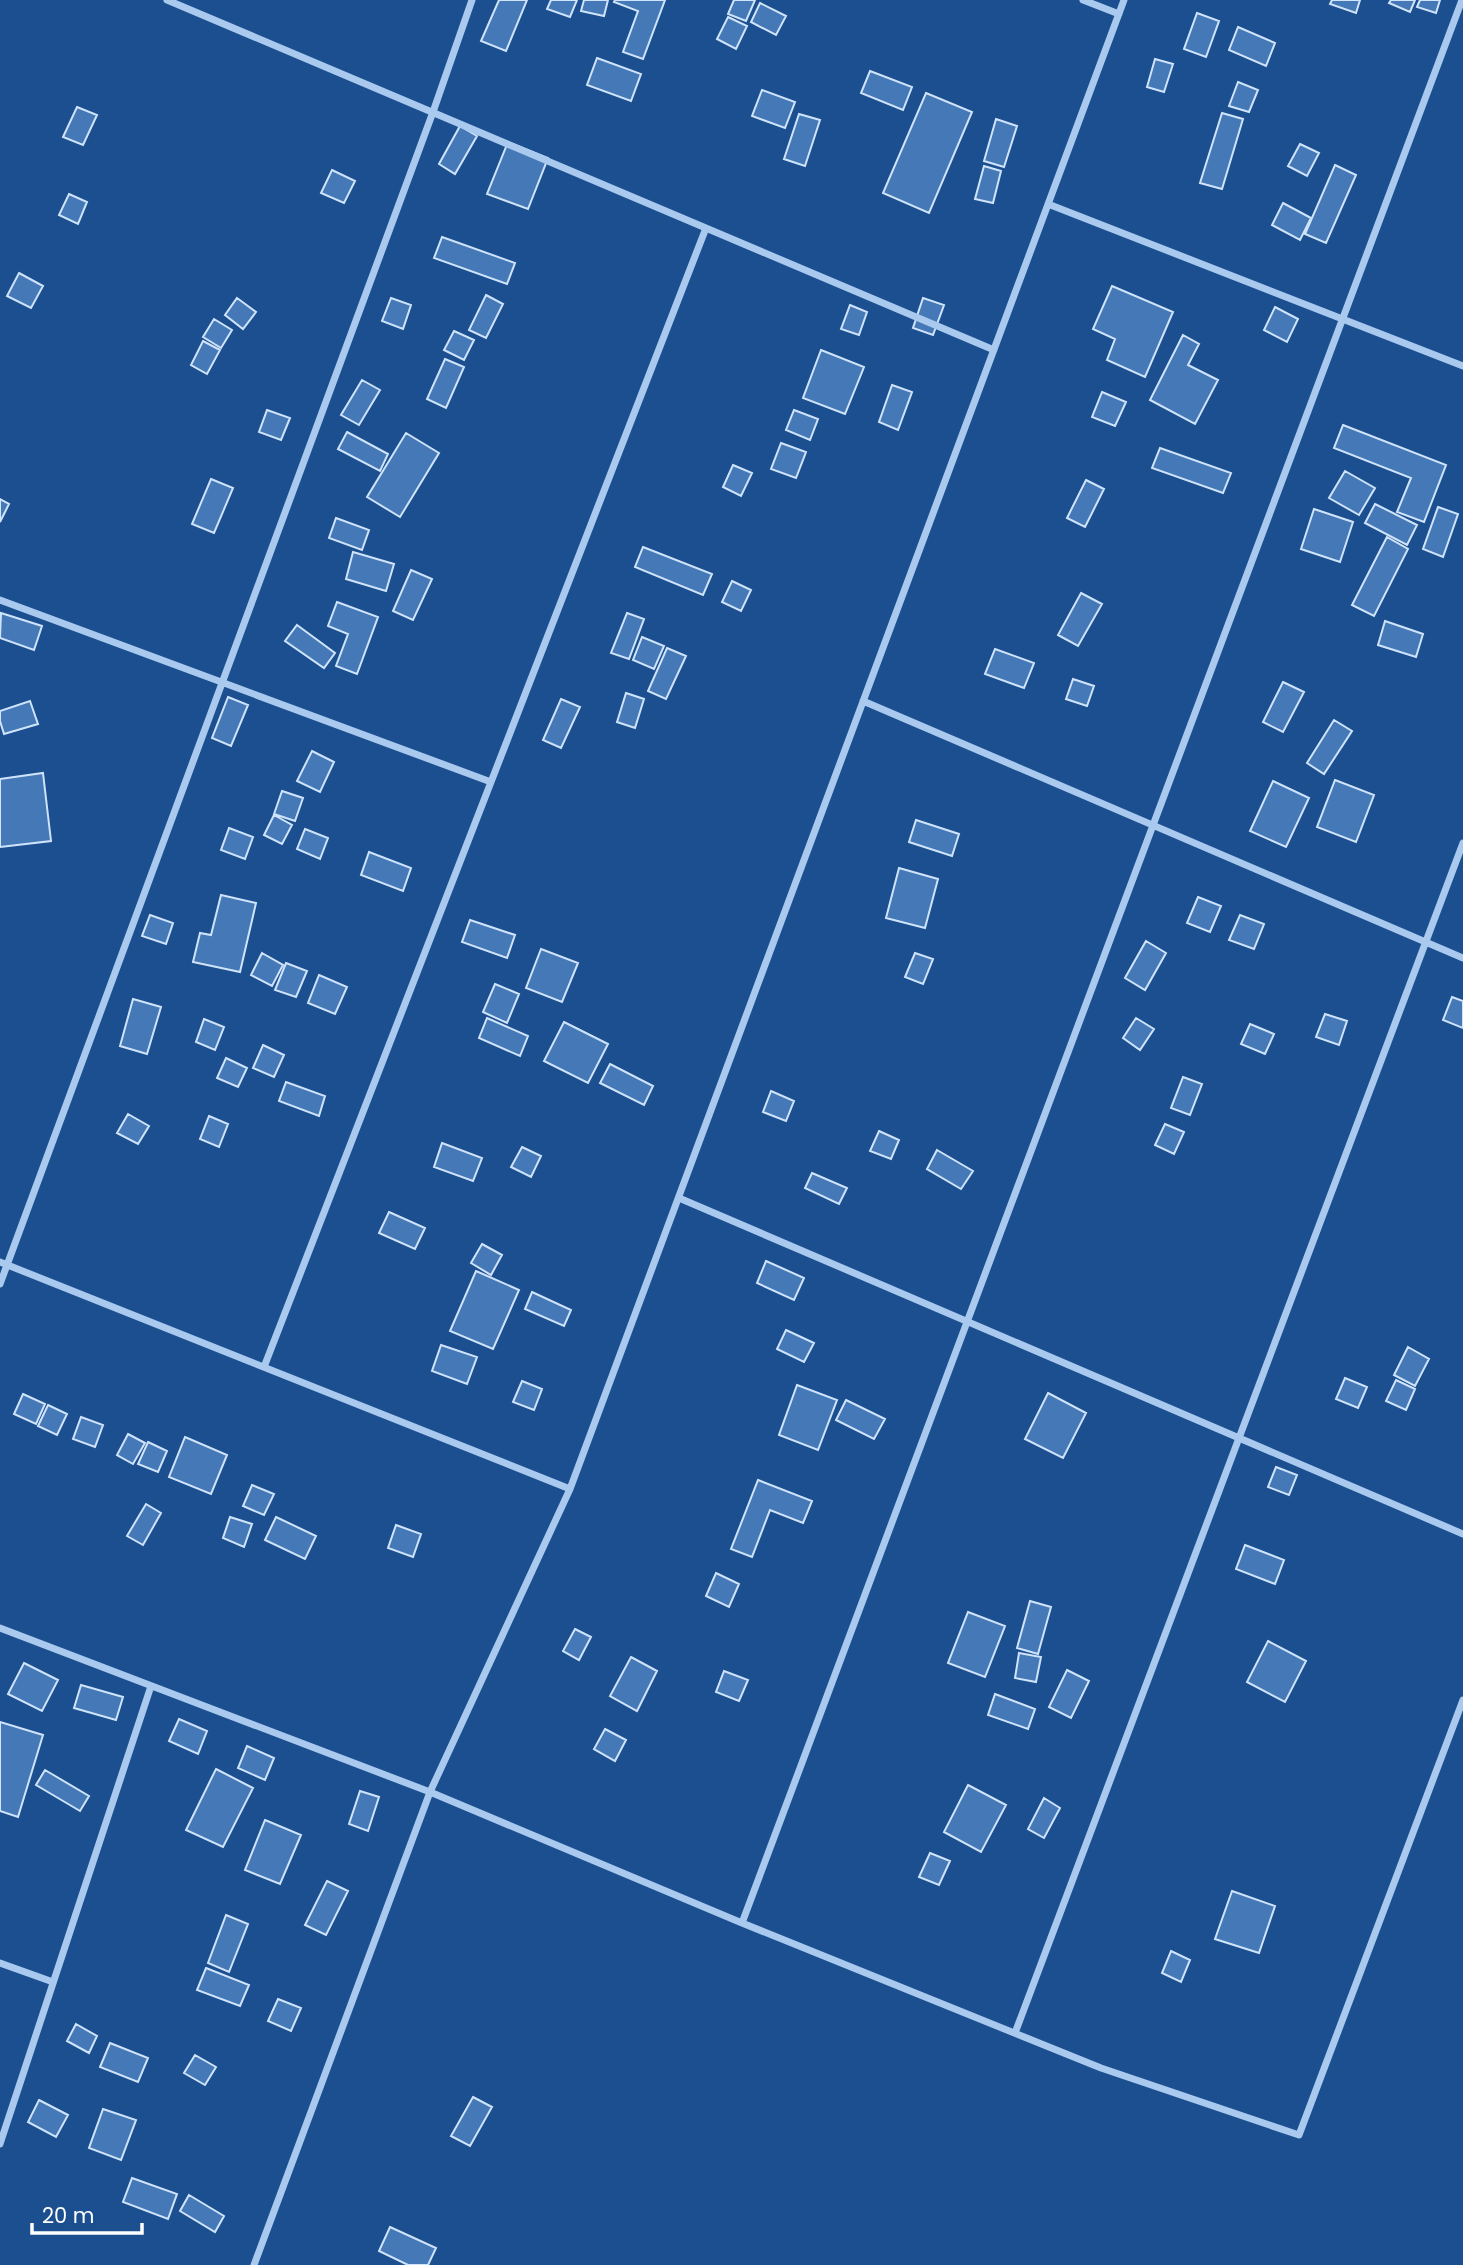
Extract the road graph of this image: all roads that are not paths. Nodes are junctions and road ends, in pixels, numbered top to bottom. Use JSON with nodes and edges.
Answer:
{"nodes":[{"id":1,"x":167,"y":0,"type":"edge"},
{"id":2,"x":472,"y":0,"type":"edge"},
{"id":3,"x":1083,"y":0,"type":"edge"},
{"id":4,"x":1124,"y":0,"type":"edge"},
{"id":5,"x":1462,"y":0,"type":"edge"},
{"id":6,"x":1119,"y":14,"type":"junction"},
{"id":7,"x":433,"y":113,"type":"junction"},
{"id":8,"x":1048,"y":204,"type":"junction"},
{"id":9,"x":706,"y":228,"type":"junction"},
{"id":10,"x":1342,"y":318,"type":"junction"},
{"id":11,"x":994,"y":350,"type":"junction"},
{"id":12,"x":1463,"y":366,"type":"edge"},
{"id":13,"x":0,"y":600,"type":"edge"},
{"id":14,"x":223,"y":683,"type":"junction"},
{"id":15,"x":863,"y":701,"type":"junction"},
{"id":16,"x":491,"y":782,"type":"junction"},
{"id":17,"x":1153,"y":825,"type":"junction"},
{"id":18,"x":1463,"y":843,"type":"edge"},
{"id":19,"x":1425,"y":942,"type":"junction"},
{"id":20,"x":1463,"y":958,"type":"edge"},
{"id":21,"x":679,"y":1198,"type":"junction"},
{"id":22,"x":4,"y":1263,"type":"edge"},
{"id":23,"x":0,"y":1284,"type":"edge"},
{"id":24,"x":967,"y":1322,"type":"junction"},
{"id":25,"x":264,"y":1367,"type":"junction"},
{"id":26,"x":1238,"y":1438,"type":"junction"},
{"id":27,"x":570,"y":1489,"type":"junction"},
{"id":28,"x":1463,"y":1534,"type":"edge"},
{"id":29,"x":0,"y":1628,"type":"edge"},
{"id":30,"x":151,"y":1686,"type":"junction"},
{"id":31,"x":1463,"y":1700,"type":"edge"},
{"id":32,"x":430,"y":1792,"type":"junction"},
{"id":33,"x":743,"y":1923,"type":"junction"},
{"id":34,"x":0,"y":1963,"type":"edge"},
{"id":35,"x":53,"y":1982,"type":"junction"},
{"id":36,"x":1015,"y":2033,"type":"junction"},
{"id":37,"x":0,"y":2144,"type":"edge"},
{"id":38,"x":254,"y":2265,"type":"edge"}],
"edges":[{"from":1,"to":7,"type":"street"},
{"from":2,"to":7,"type":"street"},
{"from":3,"to":6,"type":"street"},
{"from":4,"to":6,"type":"street"},
{"from":5,"to":10,"type":"street"},
{"from":6,"to":8,"type":"street"},
{"from":7,"to":9,"type":"street"},
{"from":7,"to":14,"type":"street"},
{"from":8,"to":10,"type":"street"},
{"from":8,"to":11,"type":"street"},
{"from":9,"to":11,"type":"street"},
{"from":9,"to":16,"type":"street"},
{"from":10,"to":12,"type":"street"},
{"from":10,"to":17,"type":"street"},
{"from":11,"to":15,"type":"street"},
{"from":13,"to":14,"type":"street"},
{"from":14,"to":16,"type":"street"},
{"from":14,"to":22,"type":"street"},
{"from":15,"to":17,"type":"street"},
{"from":15,"to":21,"type":"street"},
{"from":16,"to":25,"type":"street"},
{"from":17,"to":19,"type":"street"},
{"from":17,"to":24,"type":"street"},
{"from":18,"to":19,"type":"street"},
{"from":19,"to":20,"type":"street"},
{"from":19,"to":26,"type":"street"},
{"from":21,"to":24,"type":"street"},
{"from":21,"to":27,"type":"street"},
{"from":22,"to":23,"type":"street"},
{"from":22,"to":25,"type":"street"},
{"from":24,"to":26,"type":"street"},
{"from":24,"to":33,"type":"street"},
{"from":25,"to":27,"type":"street"},
{"from":26,"to":28,"type":"street"},
{"from":26,"to":36,"type":"street"},
{"from":27,"to":32,"type":"street"},
{"from":29,"to":30,"type":"street"},
{"from":30,"to":32,"type":"street"},
{"from":30,"to":35,"type":"street"},
{"from":31,"to":36,"type":"street"},
{"from":32,"to":33,"type":"street"},
{"from":32,"to":38,"type":"street"},
{"from":33,"to":36,"type":"street"},
{"from":34,"to":35,"type":"street"},
{"from":35,"to":37,"type":"street"}]}
